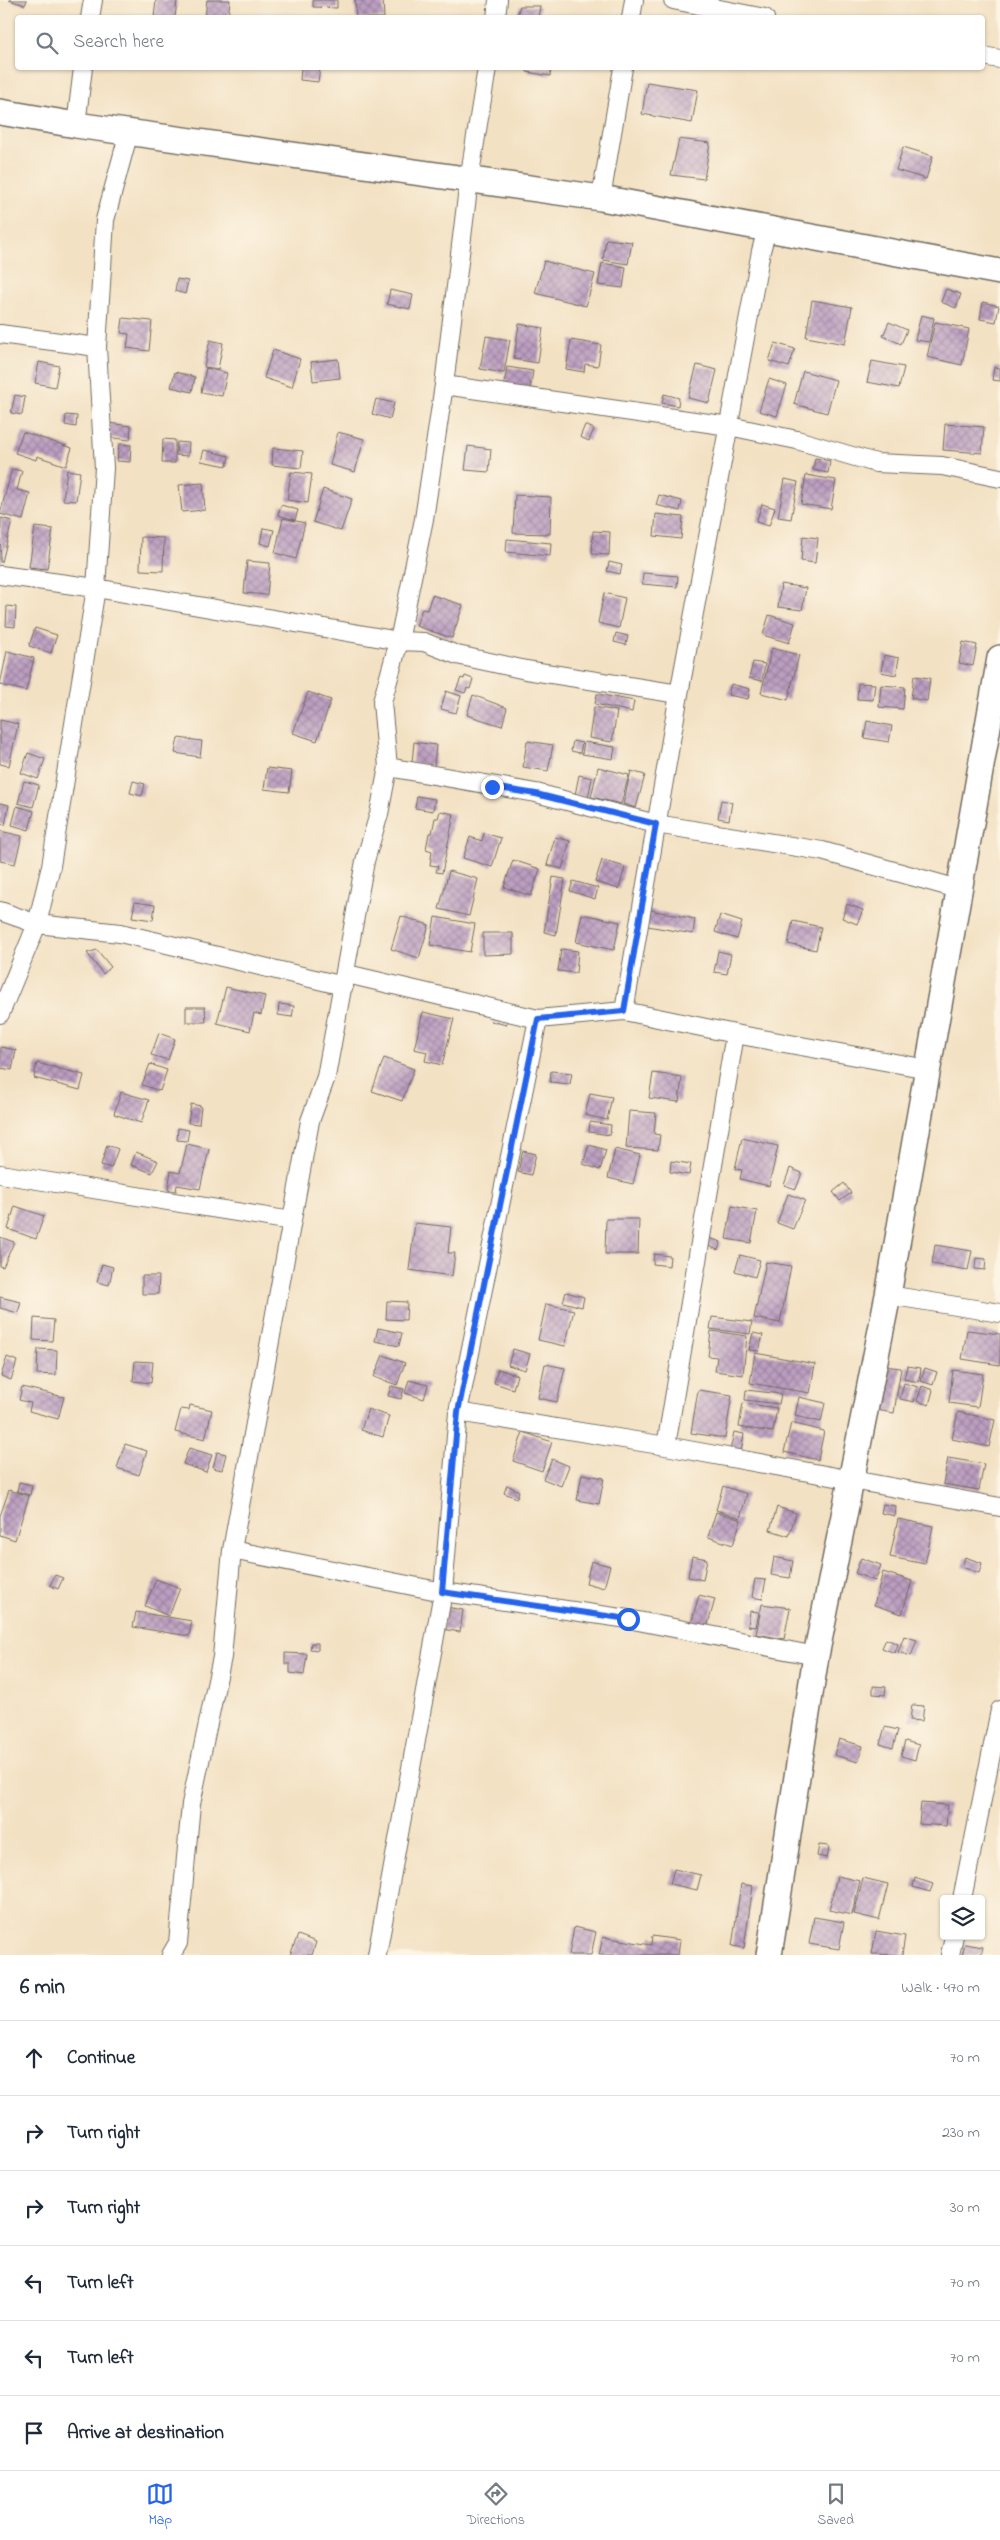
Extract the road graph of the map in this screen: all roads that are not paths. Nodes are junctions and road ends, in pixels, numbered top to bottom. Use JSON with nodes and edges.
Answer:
{"nodes":[{"id":1,"x":93,"y":0,"type":"edge"},
{"id":2,"x":498,"y":0,"type":"edge"},
{"id":3,"x":634,"y":0,"type":"edge"},
{"id":4,"x":673,"y":0,"type":"edge"},
{"id":5,"x":90,"y":15,"type":"edge"},
{"id":6,"x":496,"y":15,"type":"edge"},
{"id":7,"x":632,"y":15,"type":"edge"},
{"id":8,"x":750,"y":15,"type":"edge"},
{"id":9,"x":985,"y":56,"type":"edge"},
{"id":10,"x":1000,"y":59,"type":"edge"},
{"id":11,"x":83,"y":70,"type":"edge"},
{"id":12,"x":487,"y":70,"type":"edge"},
{"id":13,"x":624,"y":70,"type":"edge"},
{"id":14,"x":0,"y":112,"type":"edge"},
{"id":15,"x":76,"y":125,"type":"junction"},
{"id":16,"x":129,"y":132,"type":"junction"},
{"id":17,"x":469,"y":180,"type":"junction"},
{"id":18,"x":601,"y":198,"type":"junction"},
{"id":19,"x":767,"y":229,"type":"junction"},
{"id":20,"x":1000,"y":272,"type":"edge"},
{"id":21,"x":0,"y":334,"type":"edge"},
{"id":22,"x":97,"y":347,"type":"junction"},
{"id":23,"x":444,"y":385,"type":"junction"},
{"id":24,"x":729,"y":426,"type":"junction"},
{"id":25,"x":1000,"y":478,"type":"edge"},
{"id":26,"x":0,"y":575,"type":"edge"},
{"id":27,"x":96,"y":588,"type":"junction"},
{"id":28,"x":399,"y":641,"type":"junction"},
{"id":29,"x":1000,"y":658,"type":"edge"},
{"id":30,"x":679,"y":694,"type":"junction"},
{"id":31,"x":388,"y":767,"type":"junction"},
{"id":32,"x":656,"y":824,"type":"junction"},
{"id":33,"x":958,"y":889,"type":"junction"},
{"id":34,"x":0,"y":911,"type":"edge"},
{"id":35,"x":37,"y":924,"type":"junction"},
{"id":36,"x":345,"y":980,"type":"junction"},
{"id":37,"x":624,"y":1011,"type":"junction"},
{"id":38,"x":0,"y":1014,"type":"edge"},
{"id":39,"x":538,"y":1019,"type":"junction"},
{"id":40,"x":735,"y":1034,"type":"junction"},
{"id":41,"x":928,"y":1069,"type":"junction"},
{"id":42,"x":0,"y":1174,"type":"edge"},
{"id":43,"x":292,"y":1221,"type":"junction"},
{"id":44,"x":888,"y":1295,"type":"junction"},
{"id":45,"x":1000,"y":1313,"type":"edge"},
{"id":46,"x":458,"y":1412,"type":"junction"},
{"id":47,"x":666,"y":1446,"type":"junction"},
{"id":48,"x":851,"y":1479,"type":"junction"},
{"id":49,"x":1000,"y":1507,"type":"edge"},
{"id":50,"x":232,"y":1550,"type":"junction"},
{"id":51,"x":442,"y":1592,"type":"junction"},
{"id":52,"x":816,"y":1656,"type":"junction"},
{"id":53,"x":1000,"y":1710,"type":"edge"},
{"id":54,"x":963,"y":1895,"type":"edge"},
{"id":55,"x":953,"y":1940,"type":"edge"},
{"id":56,"x":172,"y":1955,"type":"edge"},
{"id":57,"x":378,"y":1955,"type":"edge"},
{"id":58,"x":769,"y":1955,"type":"edge"},
{"id":59,"x":950,"y":1955,"type":"edge"}],
"edges":[{"from":1,"to":5,"type":"street"},
{"from":2,"to":6,"type":"street"},
{"from":3,"to":7,"type":"street"},
{"from":4,"to":8,"type":"street"},
{"from":9,"to":10,"type":"street"},
{"from":11,"to":15,"type":"street"},
{"from":12,"to":17,"type":"street"},
{"from":13,"to":18,"type":"street"},
{"from":14,"to":15,"type":"street"},
{"from":15,"to":16,"type":"street"},
{"from":16,"to":17,"type":"street"},
{"from":16,"to":22,"type":"street"},
{"from":17,"to":18,"type":"street"},
{"from":17,"to":23,"type":"street"},
{"from":18,"to":19,"type":"street"},
{"from":19,"to":20,"type":"street"},
{"from":19,"to":24,"type":"street"},
{"from":21,"to":22,"type":"street"},
{"from":22,"to":27,"type":"street"},
{"from":23,"to":24,"type":"street"},
{"from":23,"to":28,"type":"street"},
{"from":24,"to":25,"type":"street"},
{"from":24,"to":30,"type":"street"},
{"from":26,"to":27,"type":"street"},
{"from":27,"to":28,"type":"street"},
{"from":27,"to":35,"type":"street"},
{"from":28,"to":30,"type":"street"},
{"from":28,"to":31,"type":"street"},
{"from":29,"to":33,"type":"street"},
{"from":30,"to":32,"type":"street"},
{"from":31,"to":32,"type":"street"},
{"from":31,"to":36,"type":"street"},
{"from":32,"to":33,"type":"street"},
{"from":32,"to":37,"type":"street"},
{"from":33,"to":41,"type":"street"},
{"from":34,"to":35,"type":"street"},
{"from":35,"to":36,"type":"street"},
{"from":35,"to":38,"type":"street"},
{"from":36,"to":39,"type":"street"},
{"from":36,"to":43,"type":"street"},
{"from":37,"to":39,"type":"street"},
{"from":37,"to":40,"type":"street"},
{"from":39,"to":46,"type":"street"},
{"from":40,"to":41,"type":"street"},
{"from":40,"to":47,"type":"street"},
{"from":41,"to":44,"type":"street"},
{"from":42,"to":43,"type":"street"},
{"from":43,"to":50,"type":"street"},
{"from":44,"to":45,"type":"street"},
{"from":44,"to":48,"type":"street"},
{"from":46,"to":47,"type":"street"},
{"from":46,"to":51,"type":"street"},
{"from":47,"to":48,"type":"street"},
{"from":48,"to":49,"type":"street"},
{"from":48,"to":52,"type":"street"},
{"from":50,"to":51,"type":"street"},
{"from":50,"to":56,"type":"street"},
{"from":51,"to":52,"type":"street"},
{"from":51,"to":57,"type":"street"},
{"from":52,"to":58,"type":"street"},
{"from":53,"to":54,"type":"street"},
{"from":55,"to":59,"type":"street"}]}
